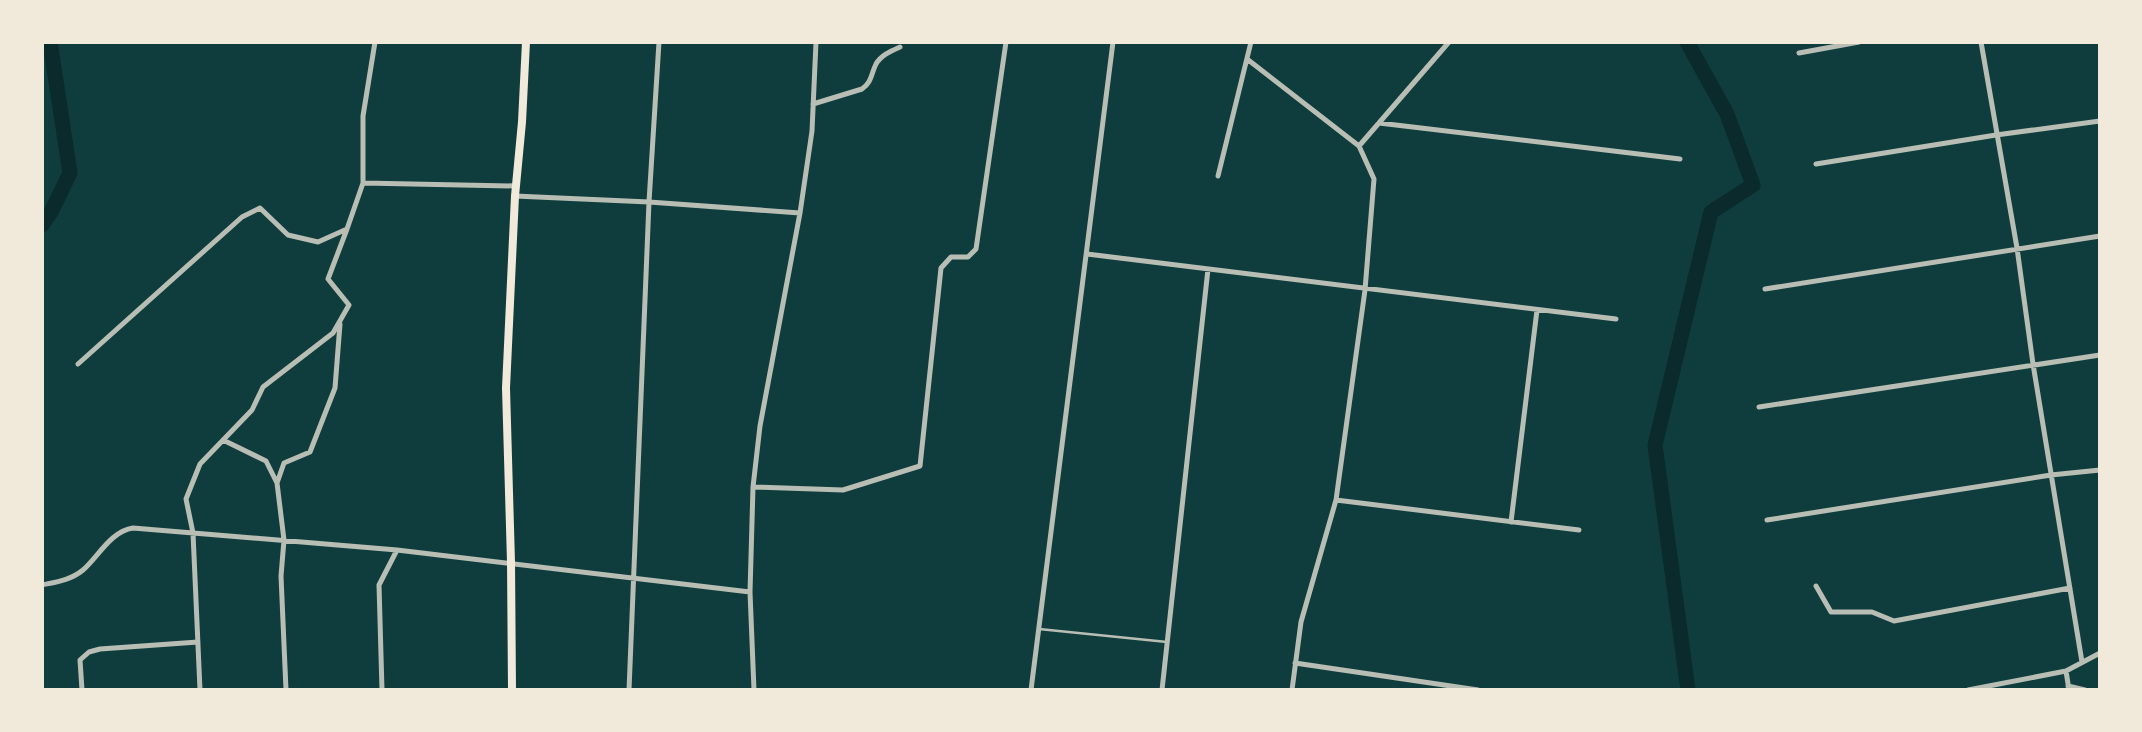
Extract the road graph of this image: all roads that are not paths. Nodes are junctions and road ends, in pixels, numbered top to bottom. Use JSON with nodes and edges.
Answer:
{"nodes":[{"id":1,"x":375,"y":42,"type":"edge"},
{"id":2,"x":526,"y":42,"type":"edge"},
{"id":3,"x":659,"y":42,"type":"edge"},
{"id":4,"x":816,"y":42,"type":"edge"},
{"id":5,"x":1006,"y":42,"type":"edge"},
{"id":6,"x":1113,"y":42,"type":"edge"},
{"id":7,"x":1251,"y":42,"type":"edge"},
{"id":8,"x":1449,"y":42,"type":"edge"},
{"id":9,"x":1859,"y":42,"type":"edge"},
{"id":10,"x":1981,"y":42,"type":"edge"},
{"id":11,"x":900,"y":47,"type":"dead end"},
{"id":12,"x":1799,"y":53,"type":"dead end"},
{"id":13,"x":1247,"y":59,"type":"junction"},
{"id":14,"x":814,"y":104,"type":"junction"},
{"id":15,"x":2100,"y":121,"type":"edge"},
{"id":16,"x":1379,"y":123,"type":"junction"},
{"id":17,"x":1996,"y":135,"type":"junction"},
{"id":18,"x":1359,"y":146,"type":"junction"},
{"id":19,"x":1680,"y":159,"type":"dead end"},
{"id":20,"x":1816,"y":164,"type":"dead end"},
{"id":21,"x":1218,"y":176,"type":"dead end"},
{"id":22,"x":363,"y":183,"type":"junction"},
{"id":23,"x":516,"y":186,"type":"junction"},
{"id":24,"x":515,"y":196,"type":"junction"},
{"id":25,"x":650,"y":202,"type":"junction"},
{"id":26,"x":800,"y":213,"type":"junction"},
{"id":27,"x":347,"y":229,"type":"junction"},
{"id":28,"x":2100,"y":236,"type":"edge"},
{"id":29,"x":2017,"y":248,"type":"junction"},
{"id":30,"x":1087,"y":254,"type":"junction"},
{"id":31,"x":1208,"y":269,"type":"junction"},
{"id":32,"x":1765,"y":288,"type":"dead end"},
{"id":33,"x":1365,"y":290,"type":"junction"},
{"id":34,"x":1536,"y":310,"type":"junction"},
{"id":35,"x":1616,"y":319,"type":"dead end"},
{"id":36,"x":340,"y":321,"type":"junction"},
{"id":37,"x":2100,"y":355,"type":"edge"},
{"id":38,"x":78,"y":364,"type":"dead end"},
{"id":39,"x":2033,"y":364,"type":"junction"},
{"id":40,"x":1759,"y":407,"type":"dead end"},
{"id":41,"x":223,"y":440,"type":"junction"},
{"id":42,"x":2100,"y":470,"type":"edge"},
{"id":43,"x":2051,"y":475,"type":"junction"},
{"id":44,"x":277,"y":483,"type":"junction"},
{"id":45,"x":753,"y":486,"type":"junction"},
{"id":46,"x":1336,"y":500,"type":"junction"},
{"id":47,"x":1767,"y":520,"type":"dead end"},
{"id":48,"x":1511,"y":522,"type":"junction"},
{"id":49,"x":1579,"y":530,"type":"dead end"},
{"id":50,"x":192,"y":532,"type":"junction"},
{"id":51,"x":284,"y":540,"type":"junction"},
{"id":52,"x":397,"y":550,"type":"junction"},
{"id":53,"x":512,"y":562,"type":"junction"},
{"id":54,"x":632,"y":577,"type":"junction"},
{"id":55,"x":42,"y":585,"type":"edge"},
{"id":56,"x":1816,"y":586,"type":"dead end"},
{"id":57,"x":2070,"y":588,"type":"junction"},
{"id":58,"x":750,"y":592,"type":"junction"},
{"id":59,"x":1039,"y":629,"type":"junction"},
{"id":60,"x":198,"y":642,"type":"junction"},
{"id":61,"x":1167,"y":642,"type":"junction"},
{"id":62,"x":2100,"y":653,"type":"edge"},
{"id":63,"x":2082,"y":662,"type":"junction"},
{"id":64,"x":1295,"y":663,"type":"junction"},
{"id":65,"x":2066,"y":671,"type":"junction"},
{"id":66,"x":2069,"y":688,"type":"edge"},
{"id":67,"x":82,"y":690,"type":"edge"},
{"id":68,"x":200,"y":690,"type":"edge"},
{"id":69,"x":286,"y":690,"type":"edge"},
{"id":70,"x":382,"y":690,"type":"edge"},
{"id":71,"x":512,"y":690,"type":"edge"},
{"id":72,"x":629,"y":690,"type":"edge"},
{"id":73,"x":754,"y":690,"type":"edge"},
{"id":74,"x":1031,"y":690,"type":"edge"},
{"id":75,"x":1162,"y":690,"type":"edge"},
{"id":76,"x":1292,"y":690,"type":"edge"},
{"id":77,"x":1478,"y":690,"type":"edge"},
{"id":78,"x":1968,"y":690,"type":"edge"},
{"id":79,"x":2085,"y":690,"type":"edge"}],
"edges":[{"from":1,"to":22,"type":"street"},
{"from":2,"to":23,"type":"main road"},
{"from":3,"to":25,"type":"street"},
{"from":4,"to":14,"type":"street"},
{"from":5,"to":45,"type":"street"},
{"from":6,"to":30,"type":"street"},
{"from":7,"to":13,"type":"street"},
{"from":8,"to":16,"type":"street"},
{"from":9,"to":12,"type":"street"},
{"from":10,"to":17,"type":"street"},
{"from":11,"to":14,"type":"street"},
{"from":13,"to":18,"type":"street"},
{"from":13,"to":21,"type":"street"},
{"from":14,"to":26,"type":"street"},
{"from":15,"to":17,"type":"street"},
{"from":16,"to":18,"type":"street"},
{"from":16,"to":19,"type":"street"},
{"from":17,"to":20,"type":"street"},
{"from":17,"to":29,"type":"street"},
{"from":18,"to":33,"type":"street"},
{"from":22,"to":23,"type":"street"},
{"from":22,"to":27,"type":"street"},
{"from":23,"to":24,"type":"main road"},
{"from":24,"to":25,"type":"street"},
{"from":24,"to":53,"type":"main road"},
{"from":25,"to":26,"type":"street"},
{"from":25,"to":54,"type":"street"},
{"from":26,"to":45,"type":"street"},
{"from":27,"to":36,"type":"street"},
{"from":27,"to":38,"type":"street"},
{"from":28,"to":29,"type":"street"},
{"from":29,"to":32,"type":"street"},
{"from":29,"to":39,"type":"street"},
{"from":30,"to":31,"type":"street"},
{"from":30,"to":59,"type":"street"},
{"from":31,"to":33,"type":"street"},
{"from":31,"to":61,"type":"street"},
{"from":33,"to":34,"type":"street"},
{"from":33,"to":46,"type":"street"},
{"from":34,"to":35,"type":"street"},
{"from":34,"to":48,"type":"street"},
{"from":36,"to":41,"type":"street"},
{"from":36,"to":44,"type":"street"},
{"from":37,"to":39,"type":"street"},
{"from":39,"to":40,"type":"street"},
{"from":39,"to":43,"type":"street"},
{"from":41,"to":44,"type":"street"},
{"from":41,"to":50,"type":"street"},
{"from":42,"to":43,"type":"street"},
{"from":43,"to":47,"type":"street"},
{"from":43,"to":57,"type":"street"},
{"from":44,"to":51,"type":"street"},
{"from":45,"to":58,"type":"street"},
{"from":46,"to":48,"type":"street"},
{"from":46,"to":64,"type":"street"},
{"from":48,"to":49,"type":"street"},
{"from":50,"to":51,"type":"street"},
{"from":50,"to":55,"type":"street"},
{"from":50,"to":60,"type":"street"},
{"from":51,"to":52,"type":"street"},
{"from":51,"to":69,"type":"street"},
{"from":52,"to":53,"type":"street"},
{"from":52,"to":70,"type":"street"},
{"from":53,"to":54,"type":"street"},
{"from":53,"to":71,"type":"main road"},
{"from":54,"to":58,"type":"street"},
{"from":54,"to":72,"type":"street"},
{"from":56,"to":57,"type":"street"},
{"from":57,"to":63,"type":"street"},
{"from":58,"to":73,"type":"street"},
{"from":59,"to":61,"type":"lane"},
{"from":59,"to":74,"type":"street"},
{"from":60,"to":67,"type":"street"},
{"from":60,"to":68,"type":"street"},
{"from":61,"to":75,"type":"street"},
{"from":62,"to":63,"type":"street"},
{"from":63,"to":65,"type":"street"},
{"from":64,"to":76,"type":"street"},
{"from":64,"to":77,"type":"street"},
{"from":65,"to":66,"type":"street"},
{"from":65,"to":78,"type":"street"},
{"from":66,"to":79,"type":"street"}]}
